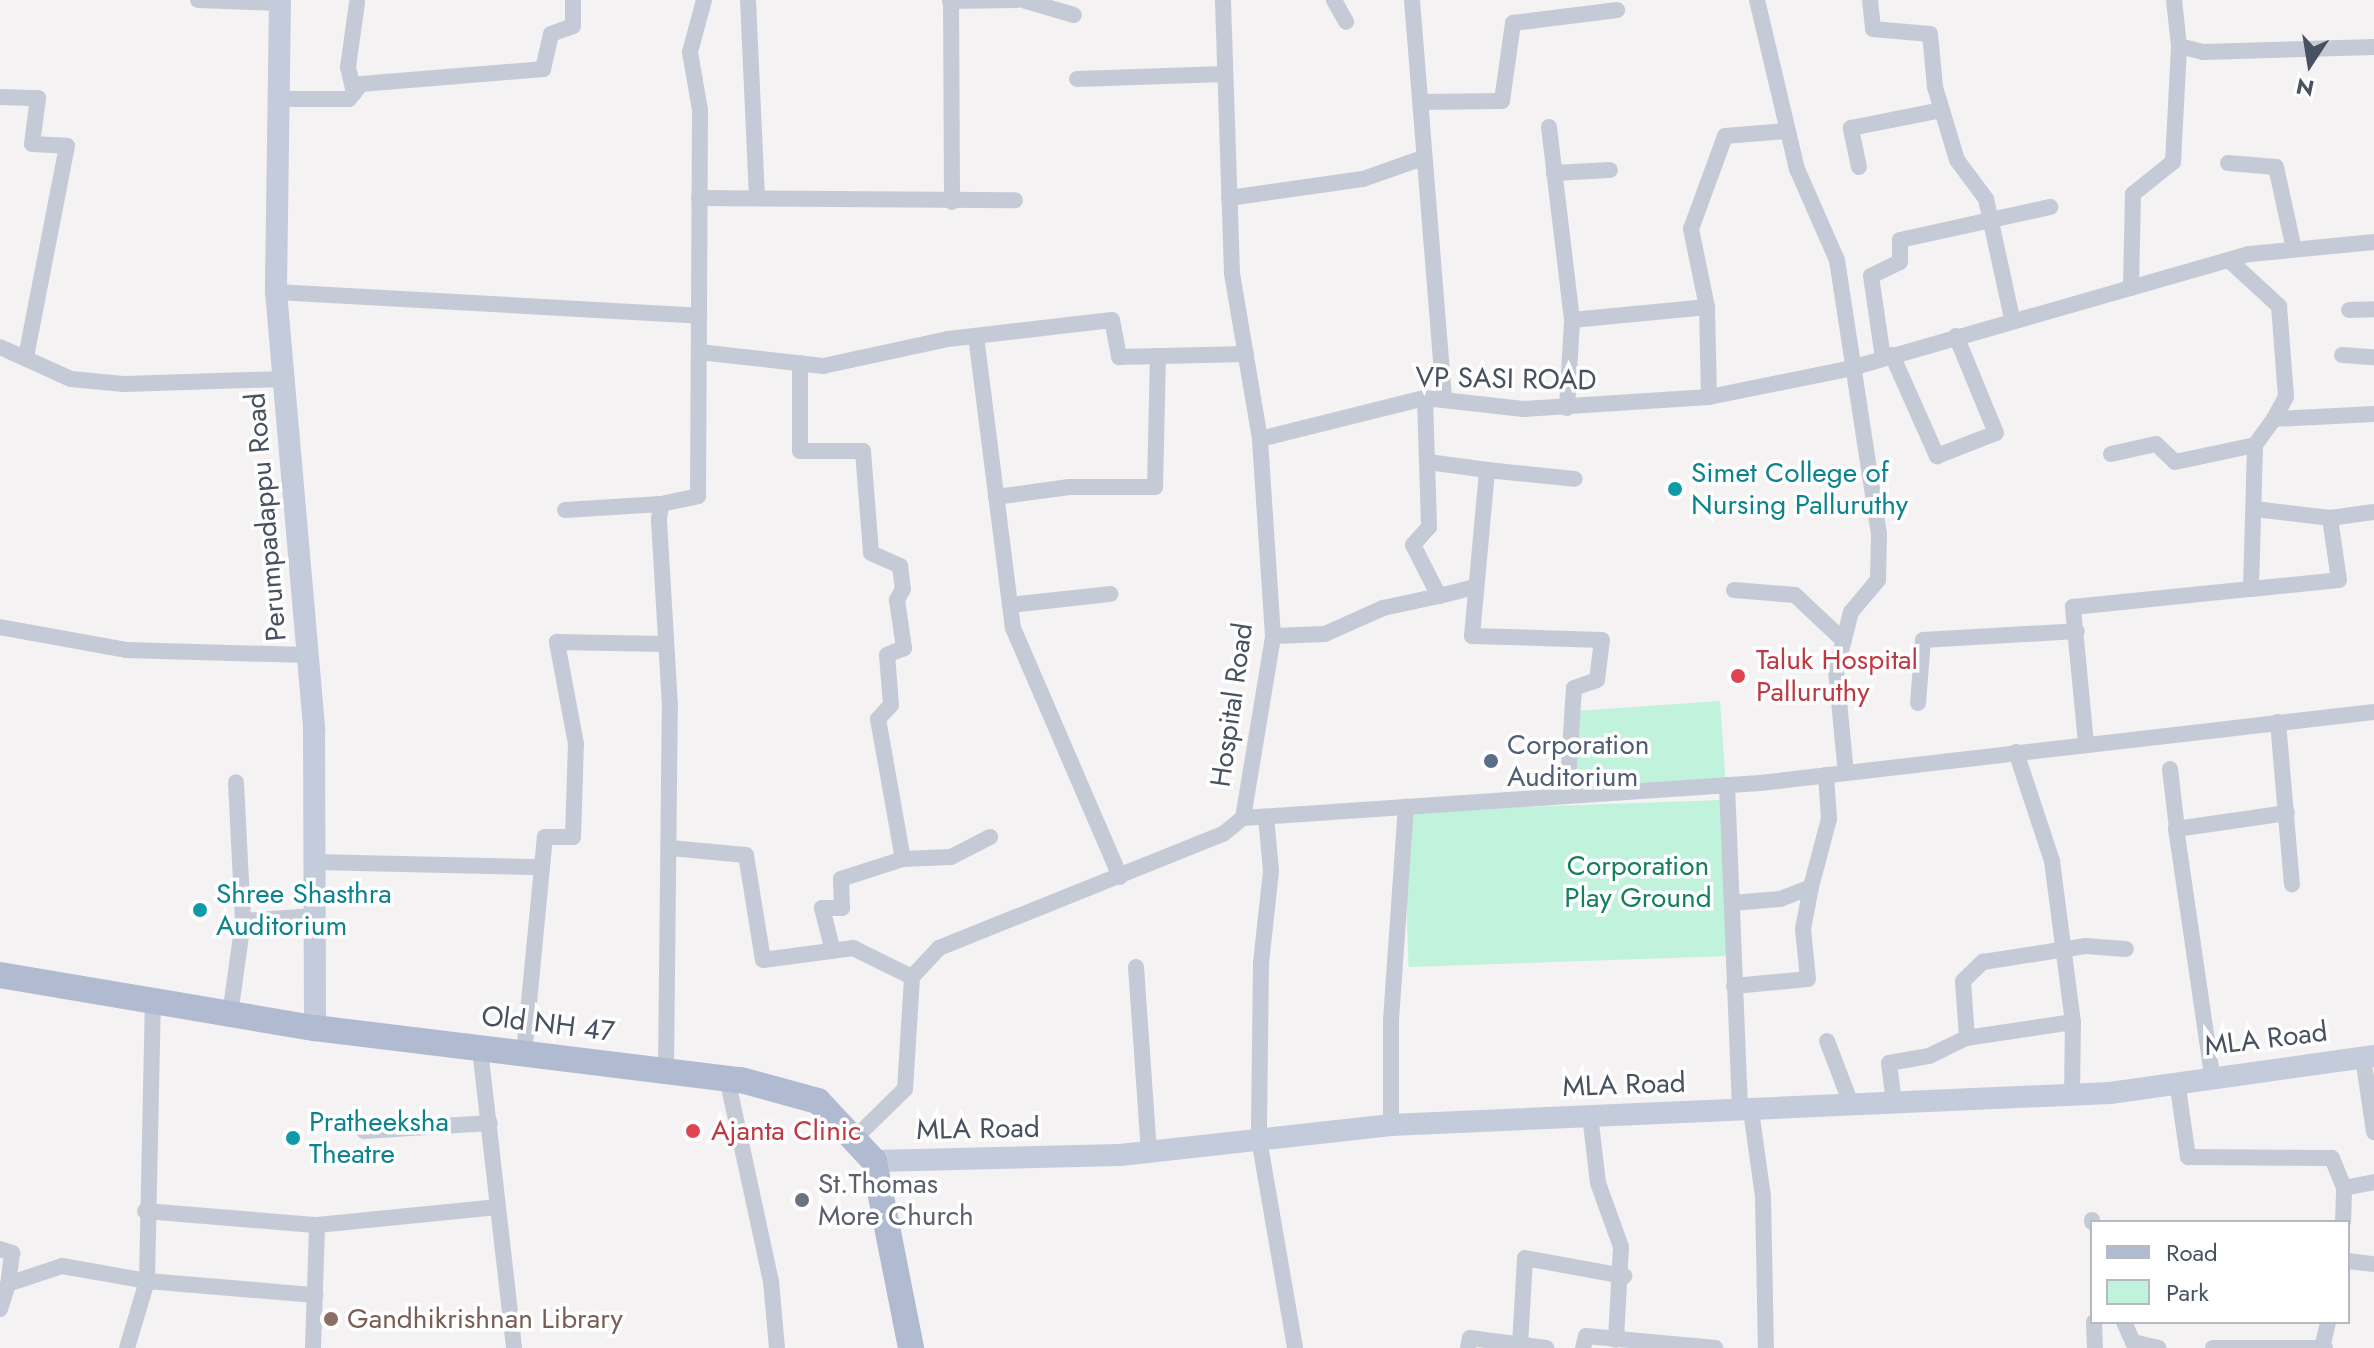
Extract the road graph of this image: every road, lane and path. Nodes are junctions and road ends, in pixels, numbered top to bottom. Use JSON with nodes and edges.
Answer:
{"nodes":[{"id":1,"x":198,"y":0,"type":"edge"},
{"id":2,"x":573,"y":0,"type":"edge"},
{"id":3,"x":704,"y":0,"type":"edge"},
{"id":4,"x":748,"y":0,"type":"edge"},
{"id":5,"x":1020,"y":0,"type":"edge"},
{"id":6,"x":1223,"y":0,"type":"edge"},
{"id":7,"x":1334,"y":0,"type":"edge"},
{"id":8,"x":1412,"y":0,"type":"edge"},
{"id":9,"x":1757,"y":0,"type":"edge"},
{"id":10,"x":1870,"y":0,"type":"edge"},
{"id":11,"x":2174,"y":0,"type":"edge"},
{"id":12,"x":951,"y":1,"type":"edge"},
{"id":13,"x":280,"y":2,"type":"edge"},
{"id":14,"x":357,"y":3,"type":"dead end"},
{"id":15,"x":1617,"y":10,"type":"dead end"},
{"id":16,"x":1074,"y":15,"type":"dead end"},
{"id":17,"x":1346,"y":22,"type":"dead end"},
{"id":18,"x":2179,"y":46,"type":"junction"},
{"id":19,"x":2374,"y":47,"type":"edge"},
{"id":20,"x":1225,"y":74,"type":"junction"},
{"id":21,"x":1077,"y":79,"type":"dead end"},
{"id":22,"x":354,"y":93,"type":"junction"},
{"id":23,"x":0,"y":97,"type":"edge"},
{"id":24,"x":279,"y":99,"type":"junction"},
{"id":25,"x":1420,"y":102,"type":"junction"},
{"id":26,"x":1942,"y":110,"type":"junction"},
{"id":27,"x":1549,"y":127,"type":"dead end"},
{"id":28,"x":1787,"y":131,"type":"junction"},
{"id":29,"x":1420,"y":159,"type":"junction"},
{"id":30,"x":2228,"y":163,"type":"dead end"},
{"id":31,"x":1859,"y":167,"type":"dead end"},
{"id":32,"x":1610,"y":170,"type":"dead end"},
{"id":33,"x":1554,"y":173,"type":"junction"},
{"id":34,"x":757,"y":196,"type":"junction"},
{"id":35,"x":699,"y":198,"type":"junction"},
{"id":36,"x":1229,"y":198,"type":"junction"},
{"id":37,"x":1015,"y":200,"type":"dead end"},
{"id":38,"x":952,"y":202,"type":"junction"},
{"id":39,"x":2050,"y":207,"type":"dead end"},
{"id":40,"x":1989,"y":218,"type":"junction"},
{"id":41,"x":2374,"y":242,"type":"edge"},
{"id":42,"x":2293,"y":245,"type":"junction"},
{"id":43,"x":2230,"y":261,"type":"junction"},
{"id":44,"x":2131,"y":288,"type":"junction"},
{"id":45,"x":276,"y":292,"type":"junction"},
{"id":46,"x":1707,"y":307,"type":"junction"},
{"id":47,"x":2374,"y":309,"type":"edge"},
{"id":48,"x":2349,"y":310,"type":"dead end"},
{"id":49,"x":699,"y":316,"type":"junction"},
{"id":50,"x":2012,"y":318,"type":"junction"},
{"id":51,"x":1572,"y":320,"type":"junction"},
{"id":52,"x":976,"y":336,"type":"junction"},
{"id":53,"x":1956,"y":336,"type":"junction"},
{"id":54,"x":0,"y":347,"type":"edge"},
{"id":55,"x":699,"y":352,"type":"junction"},
{"id":56,"x":1246,"y":354,"type":"junction"},
{"id":57,"x":2342,"y":355,"type":"dead end"},
{"id":58,"x":1158,"y":356,"type":"junction"},
{"id":59,"x":26,"y":357,"type":"junction"},
{"id":60,"x":1888,"y":357,"type":"junction"},
{"id":61,"x":2374,"y":357,"type":"edge"},
{"id":62,"x":800,"y":363,"type":"junction"},
{"id":63,"x":1848,"y":369,"type":"junction"},
{"id":64,"x":283,"y":379,"type":"junction"},
{"id":65,"x":1709,"y":397,"type":"junction"},
{"id":66,"x":1425,"y":398,"type":"junction"},
{"id":67,"x":1444,"y":400,"type":"junction"},
{"id":68,"x":1567,"y":408,"type":"junction"},
{"id":69,"x":2374,"y":414,"type":"edge"},
{"id":70,"x":2274,"y":419,"type":"junction"},
{"id":71,"x":1260,"y":439,"type":"junction"},
{"id":72,"x":2255,"y":445,"type":"junction"},
{"id":73,"x":2111,"y":454,"type":"dead end"},
{"id":74,"x":1428,"y":462,"type":"junction"},
{"id":75,"x":1487,"y":470,"type":"junction"},
{"id":76,"x":1575,"y":479,"type":"dead end"},
{"id":77,"x":996,"y":497,"type":"junction"},
{"id":78,"x":661,"y":504,"type":"junction"},
{"id":79,"x":2255,"y":509,"type":"junction"},
{"id":80,"x":565,"y":510,"type":"dead end"},
{"id":81,"x":2374,"y":512,"type":"edge"},
{"id":82,"x":2330,"y":518,"type":"junction"},
{"id":83,"x":1476,"y":587,"type":"junction"},
{"id":84,"x":2251,"y":589,"type":"junction"},
{"id":85,"x":1734,"y":590,"type":"dead end"},
{"id":86,"x":1110,"y":594,"type":"dead end"},
{"id":87,"x":1439,"y":596,"type":"junction"},
{"id":88,"x":1010,"y":605,"type":"junction"},
{"id":89,"x":0,"y":627,"type":"edge"},
{"id":90,"x":2077,"y":631,"type":"junction"},
{"id":91,"x":1273,"y":636,"type":"junction"},
{"id":92,"x":1844,"y":641,"type":"junction"},
{"id":93,"x":666,"y":644,"type":"junction"},
{"id":94,"x":308,"y":655,"type":"junction"},
{"id":95,"x":1918,"y":703,"type":"dead end"},
{"id":96,"x":2374,"y":712,"type":"edge"},
{"id":97,"x":2278,"y":722,"type":"junction"},
{"id":98,"x":2086,"y":743,"type":"junction"},
{"id":99,"x":2016,"y":752,"type":"junction"},
{"id":100,"x":2170,"y":769,"type":"dead end"},
{"id":101,"x":1846,"y":773,"type":"junction"},
{"id":102,"x":1826,"y":775,"type":"junction"},
{"id":103,"x":236,"y":782,"type":"dead end"},
{"id":104,"x":1727,"y":785,"type":"junction"},
{"id":105,"x":1567,"y":796,"type":"junction"},
{"id":106,"x":1406,"y":807,"type":"junction"},
{"id":107,"x":2287,"y":813,"type":"junction"},
{"id":108,"x":1266,"y":817,"type":"junction"},
{"id":109,"x":1243,"y":818,"type":"junction"},
{"id":110,"x":2177,"y":829,"type":"junction"},
{"id":111,"x":990,"y":837,"type":"dead end"},
{"id":112,"x":670,"y":848,"type":"junction"},
{"id":113,"x":903,"y":859,"type":"junction"},
{"id":114,"x":315,"y":862,"type":"junction"},
{"id":115,"x":542,"y":867,"type":"junction"},
{"id":116,"x":1120,"y":877,"type":"junction"},
{"id":117,"x":2292,"y":884,"type":"dead end"},
{"id":118,"x":1811,"y":887,"type":"junction"},
{"id":119,"x":1732,"y":903,"type":"junction"},
{"id":120,"x":315,"y":916,"type":"junction"},
{"id":121,"x":243,"y":921,"type":"junction"},
{"id":122,"x":2126,"y":949,"type":"dead end"},
{"id":123,"x":833,"y":951,"type":"junction"},
{"id":124,"x":2061,"y":952,"type":"junction"},
{"id":125,"x":1136,"y":967,"type":"dead end"},
{"id":126,"x":0,"y":975,"type":"edge"},
{"id":127,"x":912,"y":977,"type":"junction"},
{"id":128,"x":1734,"y":986,"type":"junction"},
{"id":129,"x":153,"y":1002,"type":"junction"},
{"id":130,"x":230,"y":1015,"type":"junction"},
{"id":131,"x":2073,"y":1022,"type":"junction"},
{"id":132,"x":315,"y":1028,"type":"junction"},
{"id":133,"x":1967,"y":1038,"type":"junction"},
{"id":134,"x":1827,"y":1041,"type":"dead end"},
{"id":135,"x":480,"y":1049,"type":"junction"},
{"id":136,"x":524,"y":1054,"type":"junction"},
{"id":137,"x":2369,"y":1056,"type":"edge"},
{"id":138,"x":666,"y":1070,"type":"junction"},
{"id":139,"x":2212,"y":1075,"type":"junction"},
{"id":140,"x":727,"y":1078,"type":"junction"},
{"id":141,"x":2177,"y":1081,"type":"junction"},
{"id":142,"x":2072,"y":1095,"type":"junction"},
{"id":143,"x":1894,"y":1103,"type":"junction"},
{"id":144,"x":1851,"y":1104,"type":"junction"},
{"id":145,"x":1746,"y":1111,"type":"junction"},
{"id":146,"x":1590,"y":1115,"type":"junction"},
{"id":147,"x":490,"y":1123,"type":"junction"},
{"id":148,"x":1391,"y":1125,"type":"junction"},
{"id":149,"x":364,"y":1131,"type":"dead end"},
{"id":150,"x":2374,"y":1132,"type":"edge"},
{"id":151,"x":855,"y":1138,"type":"junction"},
{"id":152,"x":1259,"y":1139,"type":"junction"},
{"id":153,"x":1149,"y":1152,"type":"junction"},
{"id":154,"x":874,"y":1161,"type":"junction"},
{"id":155,"x":2374,"y":1182,"type":"edge"},
{"id":156,"x":2344,"y":1188,"type":"junction"},
{"id":157,"x":498,"y":1207,"type":"junction"},
{"id":158,"x":145,"y":1211,"type":"junction"},
{"id":159,"x":2343,"y":1220,"type":"edge"},
{"id":160,"x":317,"y":1225,"type":"junction"},
{"id":161,"x":0,"y":1249,"type":"edge"},
{"id":162,"x":2350,"y":1261,"type":"edge"},
{"id":163,"x":2374,"y":1264,"type":"edge"},
{"id":164,"x":1624,"y":1276,"type":"junction"},
{"id":165,"x":147,"y":1281,"type":"junction"},
{"id":166,"x":8,"y":1284,"type":"junction"},
{"id":167,"x":315,"y":1295,"type":"junction"},
{"id":168,"x":0,"y":1309,"type":"edge"},
{"id":169,"x":2094,"y":1324,"type":"edge"},
{"id":170,"x":2125,"y":1324,"type":"edge"},
{"id":171,"x":2328,"y":1324,"type":"edge"},
{"id":172,"x":1616,"y":1340,"type":"junction"},
{"id":173,"x":1520,"y":1345,"type":"junction"},
{"id":174,"x":2323,"y":1347,"type":"edge"},
{"id":175,"x":127,"y":1348,"type":"edge"},
{"id":176,"x":313,"y":1348,"type":"edge"},
{"id":177,"x":514,"y":1348,"type":"edge"},
{"id":178,"x":777,"y":1348,"type":"edge"},
{"id":179,"x":911,"y":1348,"type":"edge"},
{"id":180,"x":1295,"y":1348,"type":"edge"},
{"id":181,"x":1468,"y":1348,"type":"edge"},
{"id":182,"x":1546,"y":1348,"type":"edge"},
{"id":183,"x":1583,"y":1348,"type":"edge"},
{"id":184,"x":1715,"y":1348,"type":"edge"},
{"id":185,"x":1766,"y":1348,"type":"edge"},
{"id":186,"x":2095,"y":1348,"type":"edge"},
{"id":187,"x":2158,"y":1348,"type":"edge"},
{"id":188,"x":2213,"y":1348,"type":"edge"}],
"edges":[{"from":1,"to":13,"type":"street"},
{"from":2,"to":22,"type":"street"},
{"from":3,"to":35,"type":"street"},
{"from":4,"to":34,"type":"street"},
{"from":5,"to":12,"type":"street"},
{"from":5,"to":16,"type":"street"},
{"from":6,"to":20,"type":"street","name":"Hospital Road"},
{"from":7,"to":17,"type":"street"},
{"from":8,"to":25,"type":"street"},
{"from":9,"to":28,"type":"street"},
{"from":10,"to":26,"type":"street"},
{"from":11,"to":18,"type":"street"},
{"from":12,"to":38,"type":"street"},
{"from":13,"to":24,"type":"street","name":"Perumpadappu Road"},
{"from":14,"to":22,"type":"street"},
{"from":15,"to":25,"type":"street"},
{"from":18,"to":19,"type":"street"},
{"from":18,"to":44,"type":"street"},
{"from":20,"to":21,"type":"street"},
{"from":20,"to":36,"type":"street","name":"Hospital Road"},
{"from":22,"to":24,"type":"street"},
{"from":23,"to":59,"type":"street"},
{"from":24,"to":45,"type":"street","name":"Perumpadappu Road"},
{"from":25,"to":29,"type":"street"},
{"from":26,"to":31,"type":"street"},
{"from":26,"to":40,"type":"street"},
{"from":27,"to":33,"type":"street"},
{"from":28,"to":46,"type":"street"},
{"from":28,"to":63,"type":"street"},
{"from":29,"to":36,"type":"street"},
{"from":29,"to":67,"type":"street"},
{"from":30,"to":42,"type":"street"},
{"from":32,"to":33,"type":"street"},
{"from":33,"to":51,"type":"street"},
{"from":34,"to":35,"type":"street"},
{"from":34,"to":38,"type":"street"},
{"from":35,"to":49,"type":"street"},
{"from":36,"to":56,"type":"street","name":"Hospital Road"},
{"from":37,"to":38,"type":"street"},
{"from":39,"to":40,"type":"street"},
{"from":40,"to":50,"type":"street"},
{"from":40,"to":60,"type":"street"},
{"from":41,"to":42,"type":"street","name":"VP SASI ROAD"},
{"from":42,"to":43,"type":"street","name":"VP SASI ROAD"},
{"from":43,"to":44,"type":"street","name":"VP SASI ROAD"},
{"from":43,"to":70,"type":"street"},
{"from":44,"to":50,"type":"street","name":"VP SASI ROAD"},
{"from":45,"to":49,"type":"street"},
{"from":45,"to":64,"type":"street","name":"Perumpadappu Road"},
{"from":46,"to":51,"type":"street"},
{"from":46,"to":65,"type":"street"},
{"from":47,"to":48,"type":"street"},
{"from":49,"to":55,"type":"street"},
{"from":50,"to":53,"type":"street","name":"VP SASI ROAD"},
{"from":51,"to":68,"type":"street"},
{"from":52,"to":58,"type":"street"},
{"from":52,"to":62,"type":"street"},
{"from":52,"to":77,"type":"street"},
{"from":53,"to":60,"type":"street","name":"VP SASI ROAD"},
{"from":53,"to":60,"type":"street"},
{"from":54,"to":59,"type":"street"},
{"from":55,"to":62,"type":"street"},
{"from":55,"to":78,"type":"street"},
{"from":56,"to":58,"type":"street"},
{"from":56,"to":71,"type":"street","name":"Hospital Road"},
{"from":57,"to":61,"type":"street"},
{"from":58,"to":77,"type":"street"},
{"from":59,"to":64,"type":"street"},
{"from":60,"to":63,"type":"street","name":"VP SASI ROAD"},
{"from":62,"to":113,"type":"street"},
{"from":63,"to":65,"type":"street","name":"VP SASI ROAD"},
{"from":63,"to":92,"type":"street"},
{"from":64,"to":94,"type":"street","name":"Perumpadappu Road"},
{"from":65,"to":68,"type":"street","name":"VP SASI ROAD"},
{"from":66,"to":67,"type":"street","name":"VP SASI ROAD"},
{"from":66,"to":71,"type":"street","name":"VP SASI ROAD"},
{"from":66,"to":74,"type":"street"},
{"from":67,"to":68,"type":"street","name":"VP SASI ROAD"},
{"from":69,"to":70,"type":"street"},
{"from":70,"to":72,"type":"street"},
{"from":71,"to":91,"type":"street","name":"Hospital Road"},
{"from":72,"to":73,"type":"street"},
{"from":72,"to":79,"type":"street"},
{"from":74,"to":75,"type":"street"},
{"from":74,"to":87,"type":"street"},
{"from":75,"to":76,"type":"street"},
{"from":75,"to":83,"type":"street"},
{"from":77,"to":88,"type":"street"},
{"from":78,"to":80,"type":"street"},
{"from":78,"to":93,"type":"street"},
{"from":79,"to":82,"type":"street"},
{"from":79,"to":84,"type":"street"},
{"from":81,"to":82,"type":"street"},
{"from":82,"to":84,"type":"street"},
{"from":83,"to":87,"type":"street"},
{"from":83,"to":105,"type":"street"},
{"from":84,"to":90,"type":"street"},
{"from":85,"to":92,"type":"street"},
{"from":86,"to":88,"type":"street"},
{"from":87,"to":91,"type":"street"},
{"from":88,"to":116,"type":"street"},
{"from":89,"to":94,"type":"street"},
{"from":90,"to":95,"type":"street"},
{"from":90,"to":98,"type":"street"},
{"from":91,"to":109,"type":"street","name":"Hospital Road"},
{"from":92,"to":101,"type":"street"},
{"from":93,"to":112,"type":"street"},
{"from":93,"to":115,"type":"street"},
{"from":94,"to":114,"type":"street","name":"Perumpadappu Road"},
{"from":96,"to":97,"type":"street"},
{"from":97,"to":98,"type":"street"},
{"from":97,"to":107,"type":"street"},
{"from":98,"to":99,"type":"street"},
{"from":99,"to":101,"type":"street"},
{"from":99,"to":124,"type":"street"},
{"from":100,"to":110,"type":"street"},
{"from":101,"to":102,"type":"street"},
{"from":102,"to":104,"type":"street"},
{"from":102,"to":118,"type":"street"},
{"from":103,"to":121,"type":"street"},
{"from":104,"to":105,"type":"street"},
{"from":104,"to":119,"type":"street"},
{"from":105,"to":106,"type":"street"},
{"from":106,"to":108,"type":"street"},
{"from":106,"to":148,"type":"street"},
{"from":107,"to":110,"type":"street"},
{"from":107,"to":117,"type":"street"},
{"from":108,"to":109,"type":"street"},
{"from":108,"to":152,"type":"street"},
{"from":109,"to":116,"type":"street","name":"Hospital Road"},
{"from":110,"to":139,"type":"street"},
{"from":111,"to":113,"type":"street"},
{"from":112,"to":123,"type":"street"},
{"from":112,"to":138,"type":"street"},
{"from":113,"to":123,"type":"street"},
{"from":114,"to":115,"type":"street"},
{"from":114,"to":120,"type":"street","name":"Perumpadappu Road"},
{"from":115,"to":136,"type":"street"},
{"from":116,"to":127,"type":"street","name":"Hospital Road"},
{"from":118,"to":119,"type":"street"},
{"from":118,"to":128,"type":"street"},
{"from":119,"to":128,"type":"street"},
{"from":120,"to":121,"type":"street"},
{"from":120,"to":132,"type":"street","name":"Perumpadappu Road"},
{"from":121,"to":130,"type":"street"},
{"from":122,"to":124,"type":"street"},
{"from":123,"to":127,"type":"street"},
{"from":124,"to":131,"type":"street"},
{"from":124,"to":133,"type":"street"},
{"from":125,"to":153,"type":"street"},
{"from":126,"to":129,"type":"main road","name":"Old NH 47"},
{"from":127,"to":151,"type":"street"},
{"from":128,"to":145,"type":"street"},
{"from":129,"to":130,"type":"main road","name":"Old NH 47"},
{"from":129,"to":158,"type":"street"},
{"from":130,"to":132,"type":"main road","name":"Old NH 47"},
{"from":131,"to":133,"type":"street"},
{"from":131,"to":142,"type":"street"},
{"from":132,"to":135,"type":"main road","name":"Old NH 47"},
{"from":133,"to":143,"type":"street"},
{"from":134,"to":144,"type":"street"},
{"from":135,"to":136,"type":"main road","name":"Old NH 47"},
{"from":135,"to":147,"type":"street"},
{"from":136,"to":138,"type":"main road","name":"Old NH 47"},
{"from":137,"to":139,"type":"street","name":"MLA Road"},
{"from":137,"to":150,"type":"street"},
{"from":138,"to":140,"type":"main road","name":"Old NH 47"},
{"from":139,"to":141,"type":"street","name":"MLA Road"},
{"from":140,"to":151,"type":"main road","name":"Old NH 47"},
{"from":140,"to":178,"type":"street"},
{"from":141,"to":142,"type":"street","name":"MLA Road"},
{"from":141,"to":156,"type":"street"},
{"from":142,"to":143,"type":"street","name":"MLA Road"},
{"from":143,"to":144,"type":"street","name":"MLA Road"},
{"from":144,"to":145,"type":"street","name":"MLA Road"},
{"from":145,"to":146,"type":"street","name":"MLA Road"},
{"from":145,"to":185,"type":"street"},
{"from":146,"to":148,"type":"street","name":"MLA Road"},
{"from":146,"to":164,"type":"street"},
{"from":147,"to":149,"type":"street"},
{"from":147,"to":157,"type":"street"},
{"from":148,"to":152,"type":"street","name":"MLA Road"},
{"from":151,"to":154,"type":"main road","name":"Old NH 47"},
{"from":152,"to":153,"type":"street","name":"MLA Road"},
{"from":152,"to":180,"type":"street"},
{"from":153,"to":154,"type":"street","name":"MLA Road"},
{"from":154,"to":179,"type":"main road","name":"Old NH 47"},
{"from":155,"to":156,"type":"street"},
{"from":156,"to":159,"type":"street"},
{"from":157,"to":160,"type":"street"},
{"from":157,"to":177,"type":"street"},
{"from":158,"to":160,"type":"street"},
{"from":158,"to":165,"type":"street"},
{"from":160,"to":167,"type":"street"},
{"from":161,"to":166,"type":"street"},
{"from":162,"to":163,"type":"street"},
{"from":164,"to":172,"type":"street"},
{"from":164,"to":173,"type":"street"},
{"from":165,"to":166,"type":"street"},
{"from":165,"to":167,"type":"street"},
{"from":165,"to":175,"type":"street"},
{"from":166,"to":168,"type":"street"},
{"from":167,"to":176,"type":"street"},
{"from":169,"to":186,"type":"street"},
{"from":170,"to":187,"type":"street"},
{"from":171,"to":174,"type":"street"},
{"from":172,"to":183,"type":"street"},
{"from":172,"to":184,"type":"street"},
{"from":173,"to":181,"type":"street"},
{"from":173,"to":182,"type":"street"},
{"from":174,"to":188,"type":"street"}]}
